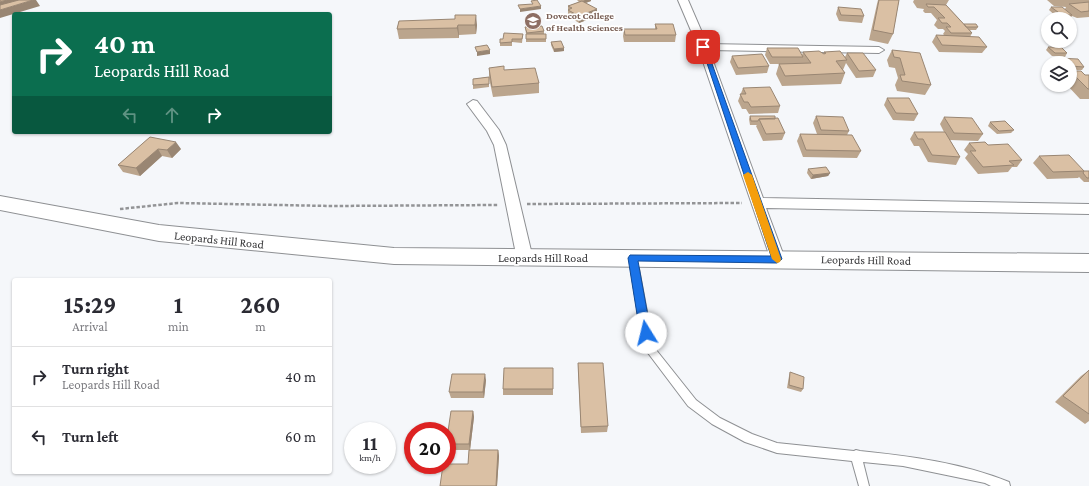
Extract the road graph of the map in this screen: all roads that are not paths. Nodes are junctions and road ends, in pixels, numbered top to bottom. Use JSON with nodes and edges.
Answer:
{"nodes":[{"id":1,"x":682,"y":0,"type":"edge"},
{"id":2,"x":703,"y":47,"type":"junction"},
{"id":3,"x":879,"y":50,"type":"dead end"},
{"id":4,"x":473,"y":104,"type":"dead end"},
{"id":5,"x":0,"y":203,"type":"edge"},
{"id":6,"x":757,"y":203,"type":"junction"},
{"id":7,"x":1089,"y":209,"type":"edge"},
{"id":8,"x":525,"y":258,"type":"junction"},
{"id":9,"x":633,"y":258,"type":"junction"},
{"id":10,"x":777,"y":259,"type":"junction"},
{"id":11,"x":1089,"y":263,"type":"edge"},
{"id":12,"x":856,"y":455,"type":"junction"},
{"id":13,"x":864,"y":486,"type":"edge"},
{"id":14,"x":1005,"y":486,"type":"edge"}],
"edges":[{"from":1,"to":2,"type":"street"},
{"from":2,"to":3,"type":"street"},
{"from":2,"to":6,"type":"street"},
{"from":4,"to":8,"type":"street"},
{"from":5,"to":8,"type":"main road","name":"Leopards Hill Road"},
{"from":6,"to":7,"type":"street"},
{"from":6,"to":10,"type":"street"},
{"from":8,"to":9,"type":"main road","name":"Leopards Hill Road"},
{"from":9,"to":10,"type":"main road","name":"Leopards Hill Road"},
{"from":9,"to":12,"type":"lane"},
{"from":10,"to":11,"type":"main road","name":"Leopards Hill Road"},
{"from":12,"to":13,"type":"lane"},
{"from":12,"to":14,"type":"lane"}]}
